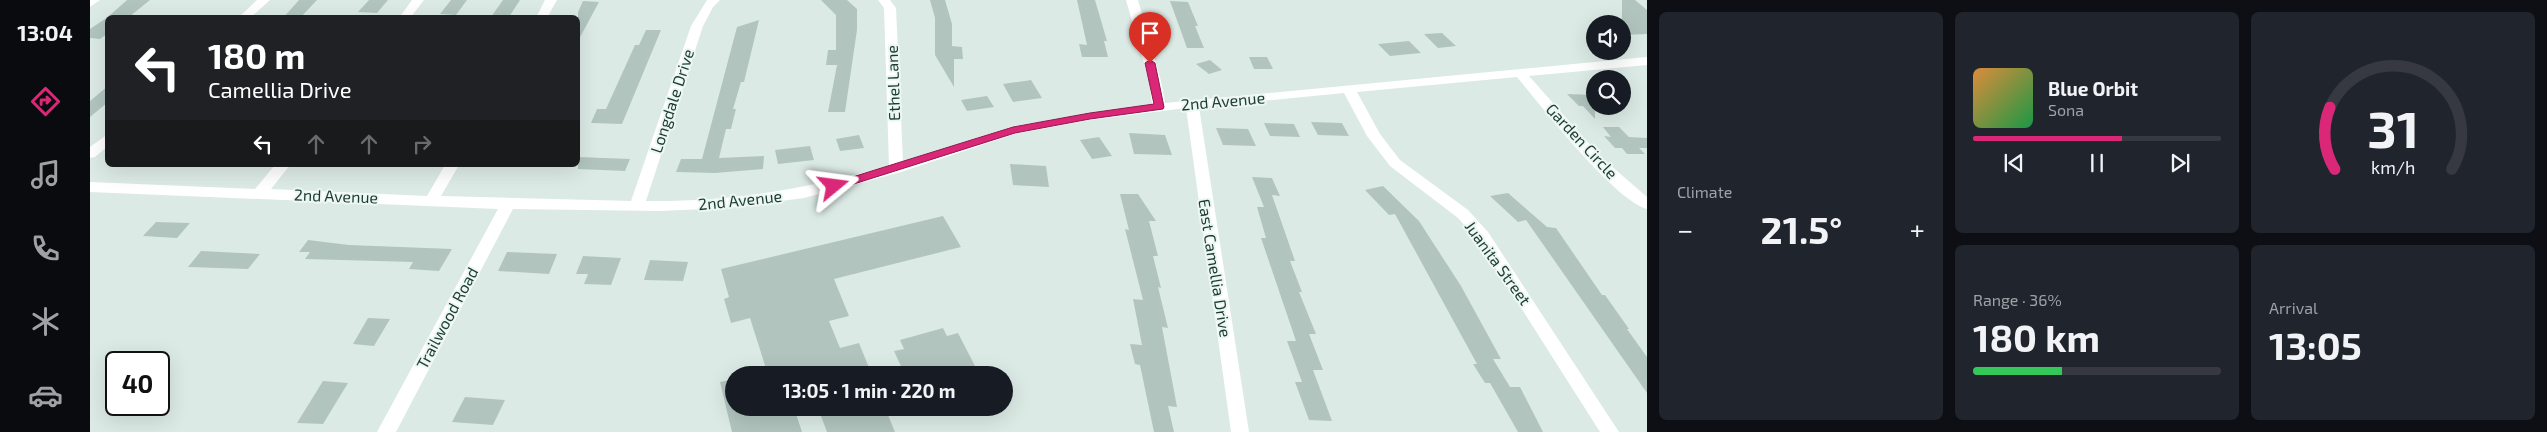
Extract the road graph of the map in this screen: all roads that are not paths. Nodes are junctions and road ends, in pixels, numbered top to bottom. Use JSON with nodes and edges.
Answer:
{"nodes":[{"id":1,"x":94,"y":0,"type":"edge"},
{"id":2,"x":264,"y":0,"type":"edge"},
{"id":3,"x":418,"y":0,"type":"edge"},
{"id":4,"x":551,"y":0,"type":"edge"},
{"id":5,"x":714,"y":0,"type":"edge"},
{"id":6,"x":884,"y":0,"type":"edge"},
{"id":7,"x":1132,"y":0,"type":"edge"},
{"id":8,"x":90,"y":4,"type":"edge"},
{"id":9,"x":246,"y":15,"type":"edge"},
{"id":10,"x":406,"y":15,"type":"edge"},
{"id":11,"x":543,"y":15,"type":"edge"},
{"id":12,"x":1647,"y":61,"type":"edge"},
{"id":13,"x":1521,"y":74,"type":"junction"},
{"id":14,"x":1349,"y":90,"type":"junction"},
{"id":15,"x":1192,"y":104,"type":"junction"},
{"id":16,"x":1159,"y":107,"type":"junction"},
{"id":17,"x":105,"y":141,"type":"edge"},
{"id":18,"x":90,"y":154,"type":"edge"},
{"id":19,"x":281,"y":167,"type":"edge"},
{"id":20,"x":451,"y":167,"type":"edge"},
{"id":21,"x":896,"y":169,"type":"junction"},
{"id":22,"x":90,"y":187,"type":"edge"},
{"id":23,"x":260,"y":193,"type":"junction"},
{"id":24,"x":432,"y":200,"type":"junction"},
{"id":25,"x":508,"y":204,"type":"junction"},
{"id":26,"x":1647,"y":204,"type":"edge"},
{"id":27,"x":637,"y":205,"type":"junction"},
{"id":28,"x":386,"y":432,"type":"edge"},
{"id":29,"x":1240,"y":432,"type":"edge"},
{"id":30,"x":1610,"y":432,"type":"edge"}],
"edges":[{"from":1,"to":8,"type":"street"},
{"from":2,"to":9,"type":"street"},
{"from":3,"to":10,"type":"street"},
{"from":4,"to":11,"type":"street"},
{"from":5,"to":27,"type":"street","name":"Longdale Drive"},
{"from":6,"to":21,"type":"street","name":"Ethel Lane"},
{"from":7,"to":16,"type":"street"},
{"from":12,"to":13,"type":"street","name":"2nd Avenue"},
{"from":13,"to":14,"type":"street","name":"2nd Avenue"},
{"from":13,"to":26,"type":"street","name":"Garden Circle"},
{"from":14,"to":15,"type":"street","name":"2nd Avenue"},
{"from":14,"to":30,"type":"street","name":"Juanita Street"},
{"from":15,"to":16,"type":"street","name":"2nd Avenue"},
{"from":15,"to":29,"type":"street","name":"East Camellia Drive"},
{"from":16,"to":21,"type":"street","name":"2nd Avenue"},
{"from":17,"to":18,"type":"street"},
{"from":19,"to":23,"type":"street"},
{"from":20,"to":24,"type":"street"},
{"from":21,"to":27,"type":"street","name":"2nd Avenue"},
{"from":22,"to":23,"type":"street","name":"2nd Avenue"},
{"from":23,"to":24,"type":"street","name":"2nd Avenue"},
{"from":24,"to":25,"type":"street","name":"2nd Avenue"},
{"from":25,"to":27,"type":"street","name":"2nd Avenue"},
{"from":25,"to":28,"type":"street","name":"Trailwood Road"}]}
